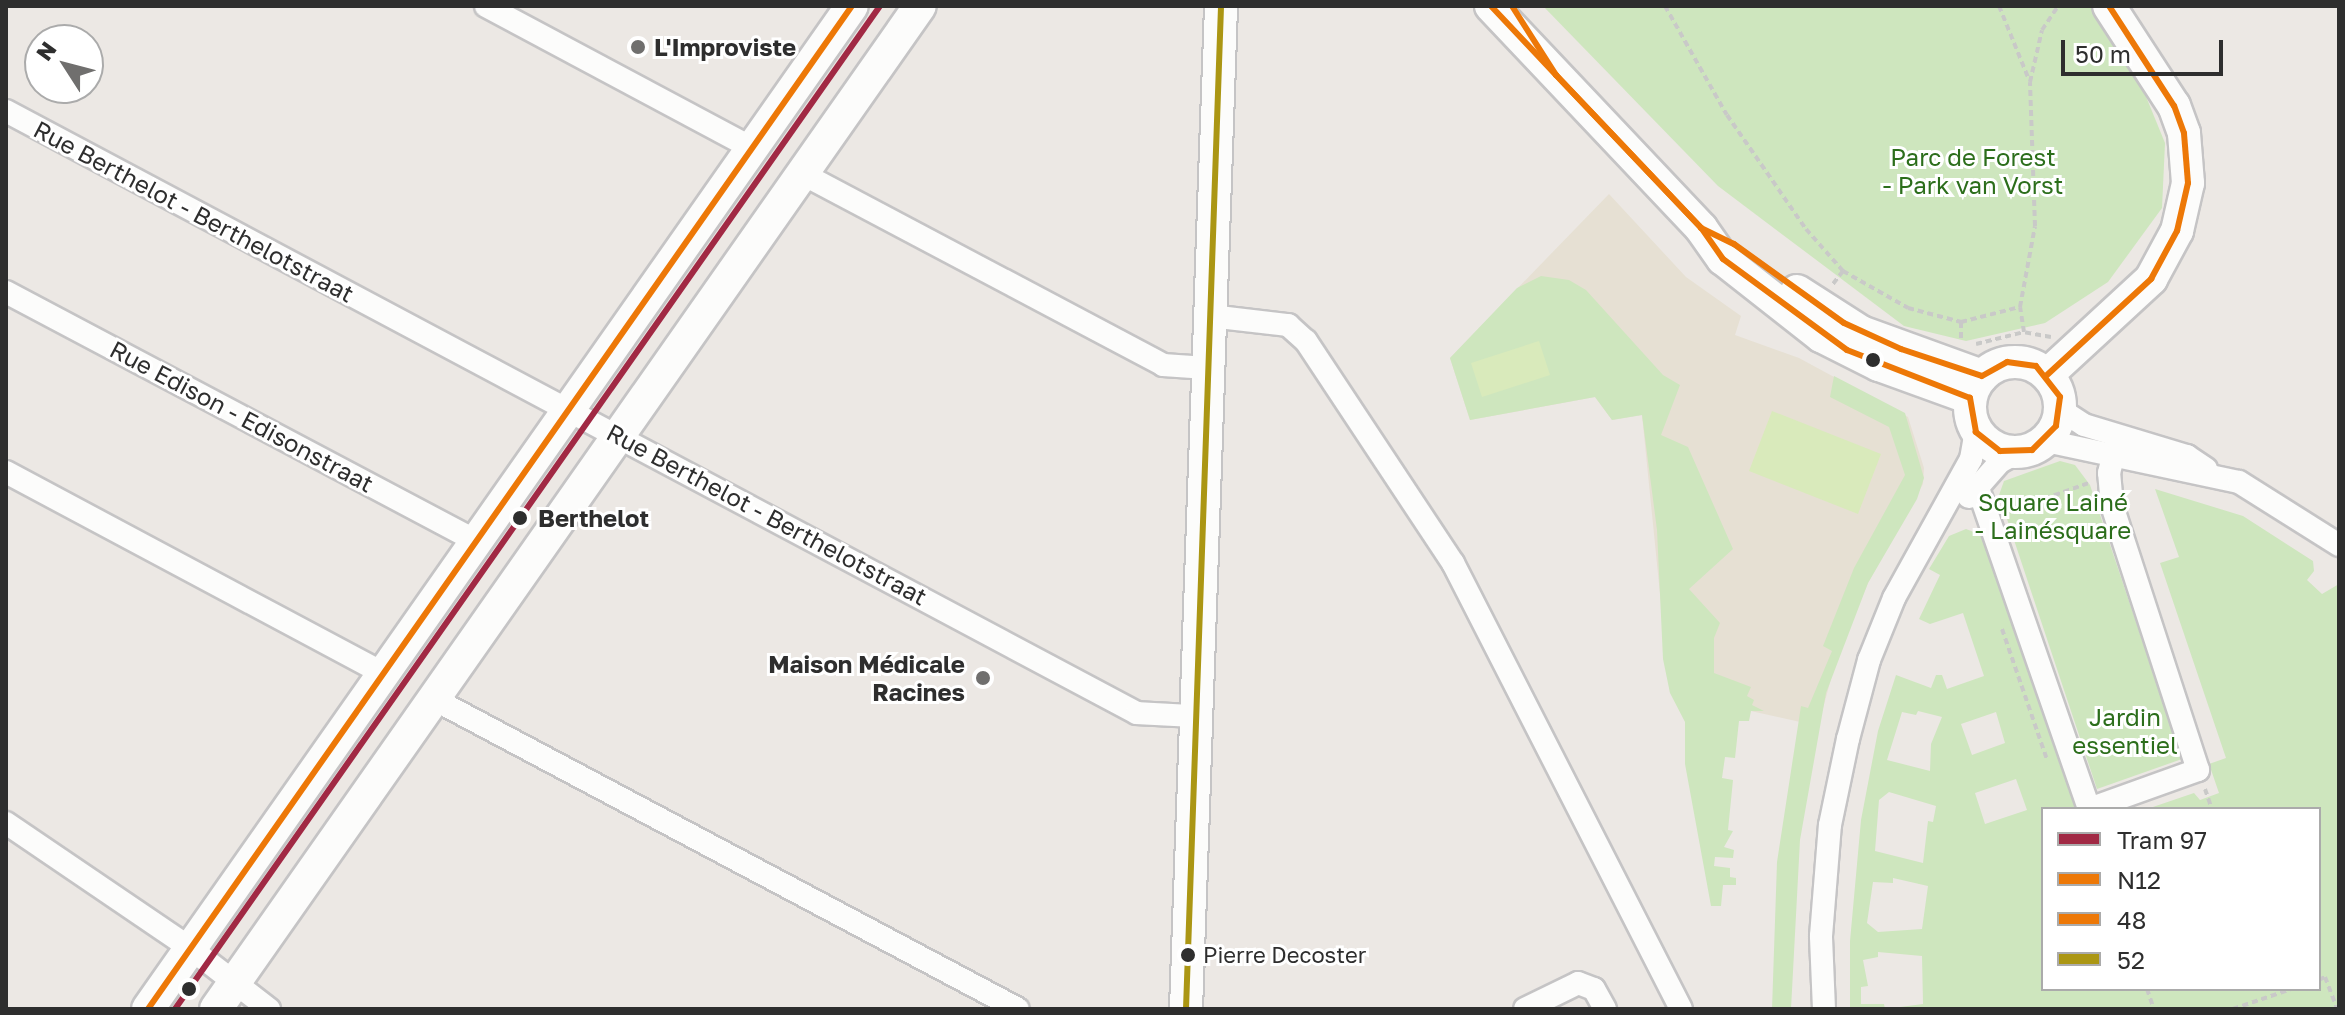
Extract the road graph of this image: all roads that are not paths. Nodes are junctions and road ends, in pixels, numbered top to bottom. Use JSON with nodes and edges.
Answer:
{"nodes":[{"id":1,"x":486,"y":6,"type":"edge"},
{"id":2,"x":852,"y":6,"type":"edge"},
{"id":3,"x":920,"y":6,"type":"edge"},
{"id":4,"x":1221,"y":6,"type":"edge"},
{"id":5,"x":1491,"y":6,"type":"edge"},
{"id":6,"x":1512,"y":6,"type":"edge"},
{"id":7,"x":2115,"y":8,"type":"edge"},
{"id":8,"x":1556,"y":75,"type":"junction"},
{"id":9,"x":6,"y":111,"type":"edge"},
{"id":10,"x":752,"y":148,"type":"junction"},
{"id":11,"x":801,"y":173,"type":"junction"},
{"id":12,"x":6,"y":292,"type":"edge"},
{"id":13,"x":1210,"y":316,"type":"junction"},
{"id":14,"x":1207,"y":368,"type":"junction"},
{"id":15,"x":2047,"y":375,"type":"junction"},
{"id":16,"x":1976,"y":387,"type":"junction"},
{"id":17,"x":570,"y":409,"type":"junction"},
{"id":18,"x":2061,"y":410,"type":"junction"},
{"id":19,"x":1976,"y":432,"type":"junction"},
{"id":20,"x":618,"y":434,"type":"junction"},
{"id":21,"x":2046,"y":441,"type":"junction"},
{"id":22,"x":2115,"y":447,"type":"junction"},
{"id":23,"x":2016,"y":453,"type":"junction"},
{"id":24,"x":6,"y":472,"type":"edge"},
{"id":25,"x":1978,"y":488,"type":"junction"},
{"id":26,"x":478,"y":542,"type":"junction"},
{"id":27,"x":1924,"y":545,"type":"junction"},
{"id":28,"x":2339,"y":545,"type":"edge"},
{"id":29,"x":385,"y":674,"type":"junction"},
{"id":30,"x":432,"y":698,"type":"junction"},
{"id":31,"x":1193,"y":716,"type":"junction"},
{"id":32,"x":2088,"y":807,"type":"edge"},
{"id":33,"x":2095,"y":807,"type":"edge"},
{"id":34,"x":6,"y":823,"type":"edge"},
{"id":35,"x":190,"y":948,"type":"junction"},
{"id":36,"x":236,"y":981,"type":"junction"},
{"id":37,"x":989,"y":1002,"type":"edge"},
{"id":38,"x":148,"y":1009,"type":"edge"},
{"id":39,"x":216,"y":1009,"type":"edge"},
{"id":40,"x":269,"y":1009,"type":"edge"},
{"id":41,"x":1018,"y":1009,"type":"edge"},
{"id":42,"x":1186,"y":1009,"type":"edge"},
{"id":43,"x":1525,"y":1009,"type":"edge"},
{"id":44,"x":1605,"y":1009,"type":"edge"},
{"id":45,"x":1681,"y":1009,"type":"edge"},
{"id":46,"x":1824,"y":1009,"type":"edge"}],
"edges":[{"from":1,"to":10,"type":"street"},
{"from":2,"to":10,"type":"main road"},
{"from":3,"to":11,"type":"main road"},
{"from":4,"to":13,"type":"main road"},
{"from":5,"to":8,"type":"main road"},
{"from":6,"to":8,"type":"main road"},
{"from":7,"to":15,"type":"main road"},
{"from":8,"to":16,"type":"main road"},
{"from":9,"to":17,"type":"street","name":"Rue Berthelot - Berthelotstraat"},
{"from":10,"to":17,"type":"main road"},
{"from":11,"to":14,"type":"street"},
{"from":11,"to":20,"type":"main road"},
{"from":12,"to":26,"type":"street","name":"Rue Edison - Edisonstraat"},
{"from":13,"to":14,"type":"main road"},
{"from":13,"to":45,"type":"street"},
{"from":14,"to":31,"type":"main road"},
{"from":15,"to":16,"type":"main road"},
{"from":15,"to":18,"type":"main road"},
{"from":16,"to":19,"type":"main road"},
{"from":17,"to":20,"type":"street","name":"Rue Berthelot - Berthelotstraat"},
{"from":17,"to":26,"type":"main road"},
{"from":18,"to":21,"type":"main road"},
{"from":18,"to":22,"type":"street"},
{"from":19,"to":23,"type":"main road"},
{"from":19,"to":27,"type":"street"},
{"from":20,"to":30,"type":"main road"},
{"from":20,"to":31,"type":"street","name":"Rue Berthelot - Berthelotstraat"},
{"from":21,"to":22,"type":"street"},
{"from":21,"to":23,"type":"main road"},
{"from":22,"to":28,"type":"street"},
{"from":22,"to":33,"type":"street"},
{"from":23,"to":25,"type":"street"},
{"from":24,"to":29,"type":"street"},
{"from":25,"to":27,"type":"street"},
{"from":25,"to":32,"type":"street"},
{"from":26,"to":29,"type":"main road"},
{"from":27,"to":46,"type":"street"},
{"from":29,"to":35,"type":"main road"},
{"from":30,"to":36,"type":"main road"},
{"from":30,"to":37,"type":"street"},
{"from":31,"to":42,"type":"main road"},
{"from":34,"to":35,"type":"street"},
{"from":35,"to":36,"type":"street"},
{"from":35,"to":38,"type":"main road"},
{"from":36,"to":39,"type":"main road"},
{"from":36,"to":40,"type":"street"},
{"from":37,"to":41,"type":"street"},
{"from":43,"to":44,"type":"street"}]}
